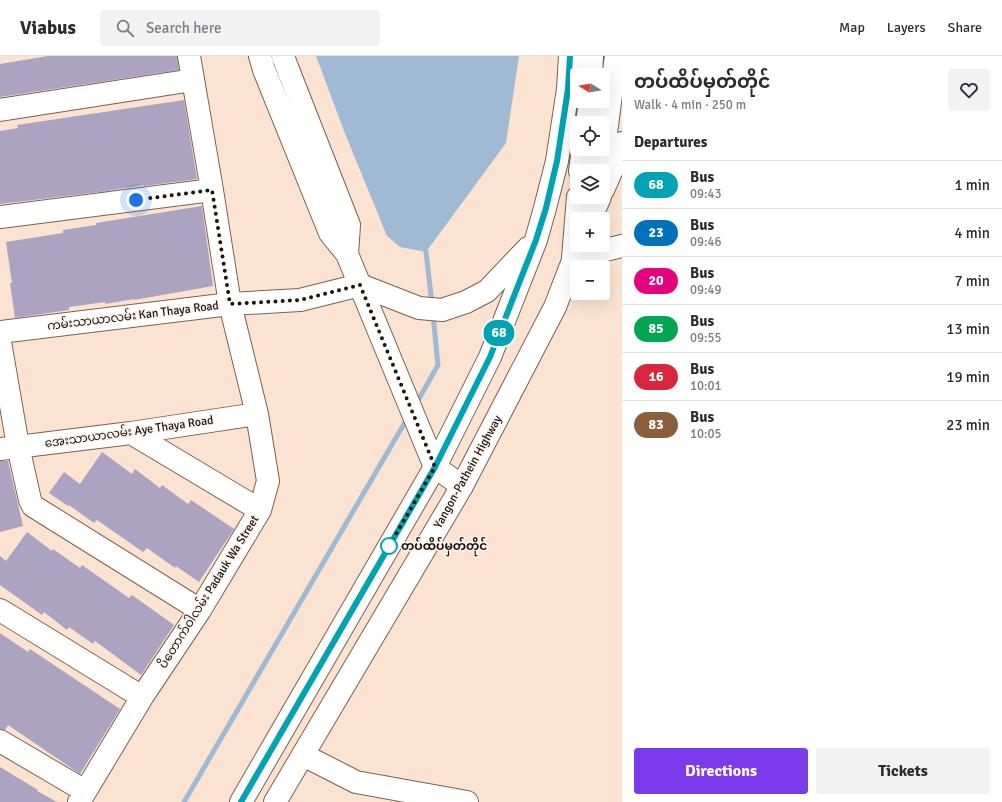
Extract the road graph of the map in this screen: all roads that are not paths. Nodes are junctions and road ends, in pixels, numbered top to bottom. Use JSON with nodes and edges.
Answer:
{"nodes":[{"id":1,"x":189,"y":56,"type":"edge"},
{"id":2,"x":260,"y":56,"type":"edge"},
{"id":3,"x":284,"y":56,"type":"edge"},
{"id":4,"x":570,"y":56,"type":"edge"},
{"id":5,"x":592,"y":56,"type":"edge"},
{"id":6,"x":616,"y":56,"type":"edge"},
{"id":7,"x":591,"y":68,"type":"edge"},
{"id":8,"x":193,"y":80,"type":"junction"},
{"id":9,"x":0,"y":110,"type":"edge"},
{"id":10,"x":608,"y":116,"type":"edge"},
{"id":11,"x":622,"y":144,"type":"edge"},
{"id":12,"x":610,"y":174,"type":"edge"},
{"id":13,"x":212,"y":190,"type":"junction"},
{"id":14,"x":0,"y":217,"type":"edge"},
{"id":15,"x":536,"y":240,"type":"junction"},
{"id":16,"x":622,"y":246,"type":"edge"},
{"id":17,"x":610,"y":247,"type":"edge"},
{"id":18,"x":575,"y":252,"type":"edge"},
{"id":19,"x":347,"y":254,"type":"junction"},
{"id":20,"x":360,"y":285,"type":"junction"},
{"id":21,"x":230,"y":304,"type":"junction"},
{"id":22,"x":0,"y":332,"type":"edge"},
{"id":23,"x":0,"y":342,"type":"edge"},
{"id":24,"x":257,"y":414,"type":"junction"},
{"id":25,"x":131,"y":433,"type":"junction"},
{"id":26,"x":9,"y":448,"type":"edge"},
{"id":27,"x":435,"y":467,"type":"junction"},
{"id":28,"x":462,"y":486,"type":"junction"},
{"id":29,"x":260,"y":510,"type":"junction"},
{"id":30,"x":0,"y":610,"type":"edge"},
{"id":31,"x":200,"y":610,"type":"junction"},
{"id":32,"x":142,"y":697,"type":"junction"},
{"id":33,"x":0,"y":741,"type":"edge"},
{"id":34,"x":303,"y":755,"type":"junction"},
{"id":35,"x":82,"y":797,"type":"edge"},
{"id":36,"x":241,"y":802,"type":"edge"},
{"id":37,"x":275,"y":802,"type":"edge"},
{"id":38,"x":467,"y":802,"type":"edge"}],
"edges":[{"from":1,"to":8,"type":"street","name":"ပိတောက်ဝါလမ်း Padauk Wa Street"},
{"from":2,"to":19,"type":"street"},
{"from":3,"to":19,"type":"street"},
{"from":4,"to":15,"type":"street"},
{"from":5,"to":7,"type":"street"},
{"from":6,"to":10,"type":"street"},
{"from":8,"to":9,"type":"street"},
{"from":8,"to":13,"type":"street","name":"ပိတောက်ဝါလမ်း Padauk Wa Street"},
{"from":11,"to":12,"type":"street"},
{"from":13,"to":14,"type":"street"},
{"from":13,"to":21,"type":"street","name":"ပိတောက်ဝါလမ်း Padauk Wa Street"},
{"from":15,"to":20,"type":"street"},
{"from":15,"to":27,"type":"street"},
{"from":16,"to":17,"type":"street"},
{"from":18,"to":28,"type":"street","name":"Yangon-Pathein Highway"},
{"from":19,"to":20,"type":"street"},
{"from":20,"to":21,"type":"street","name":"ကမ်းသာယာလမ်း Kan Thaya Road"},
{"from":20,"to":27,"type":"street"},
{"from":21,"to":22,"type":"street","name":"ကမ်းသာယာလမ်း Kan Thaya Road"},
{"from":21,"to":24,"type":"street","name":"ပိတောက်ဝါလမ်း Padauk Wa Street"},
{"from":23,"to":26,"type":"street"},
{"from":24,"to":25,"type":"street","name":"အေးသာယာလမ်း Aye Thaya Road"},
{"from":24,"to":29,"type":"street","name":"ပိတောက်ဝါလမ်း Padauk Wa Street"},
{"from":25,"to":26,"type":"street","name":"အေးသာယာလမ်း Aye Thaya Road"},
{"from":25,"to":29,"type":"street"},
{"from":26,"to":31,"type":"street"},
{"from":27,"to":28,"type":"street"},
{"from":27,"to":36,"type":"street"},
{"from":28,"to":34,"type":"street","name":"Yangon-Pathein Highway"},
{"from":29,"to":31,"type":"street","name":"ပိတောက်ဝါလမ်း Padauk Wa Street"},
{"from":30,"to":32,"type":"street"},
{"from":31,"to":32,"type":"street","name":"ပိတောက်ဝါလမ်း Padauk Wa Street"},
{"from":32,"to":35,"type":"street","name":"ပိတောက်ဝါလမ်း Padauk Wa Street"},
{"from":33,"to":35,"type":"street"},
{"from":34,"to":37,"type":"street","name":"Yangon-Pathein Highway"},
{"from":34,"to":38,"type":"street"}]}
